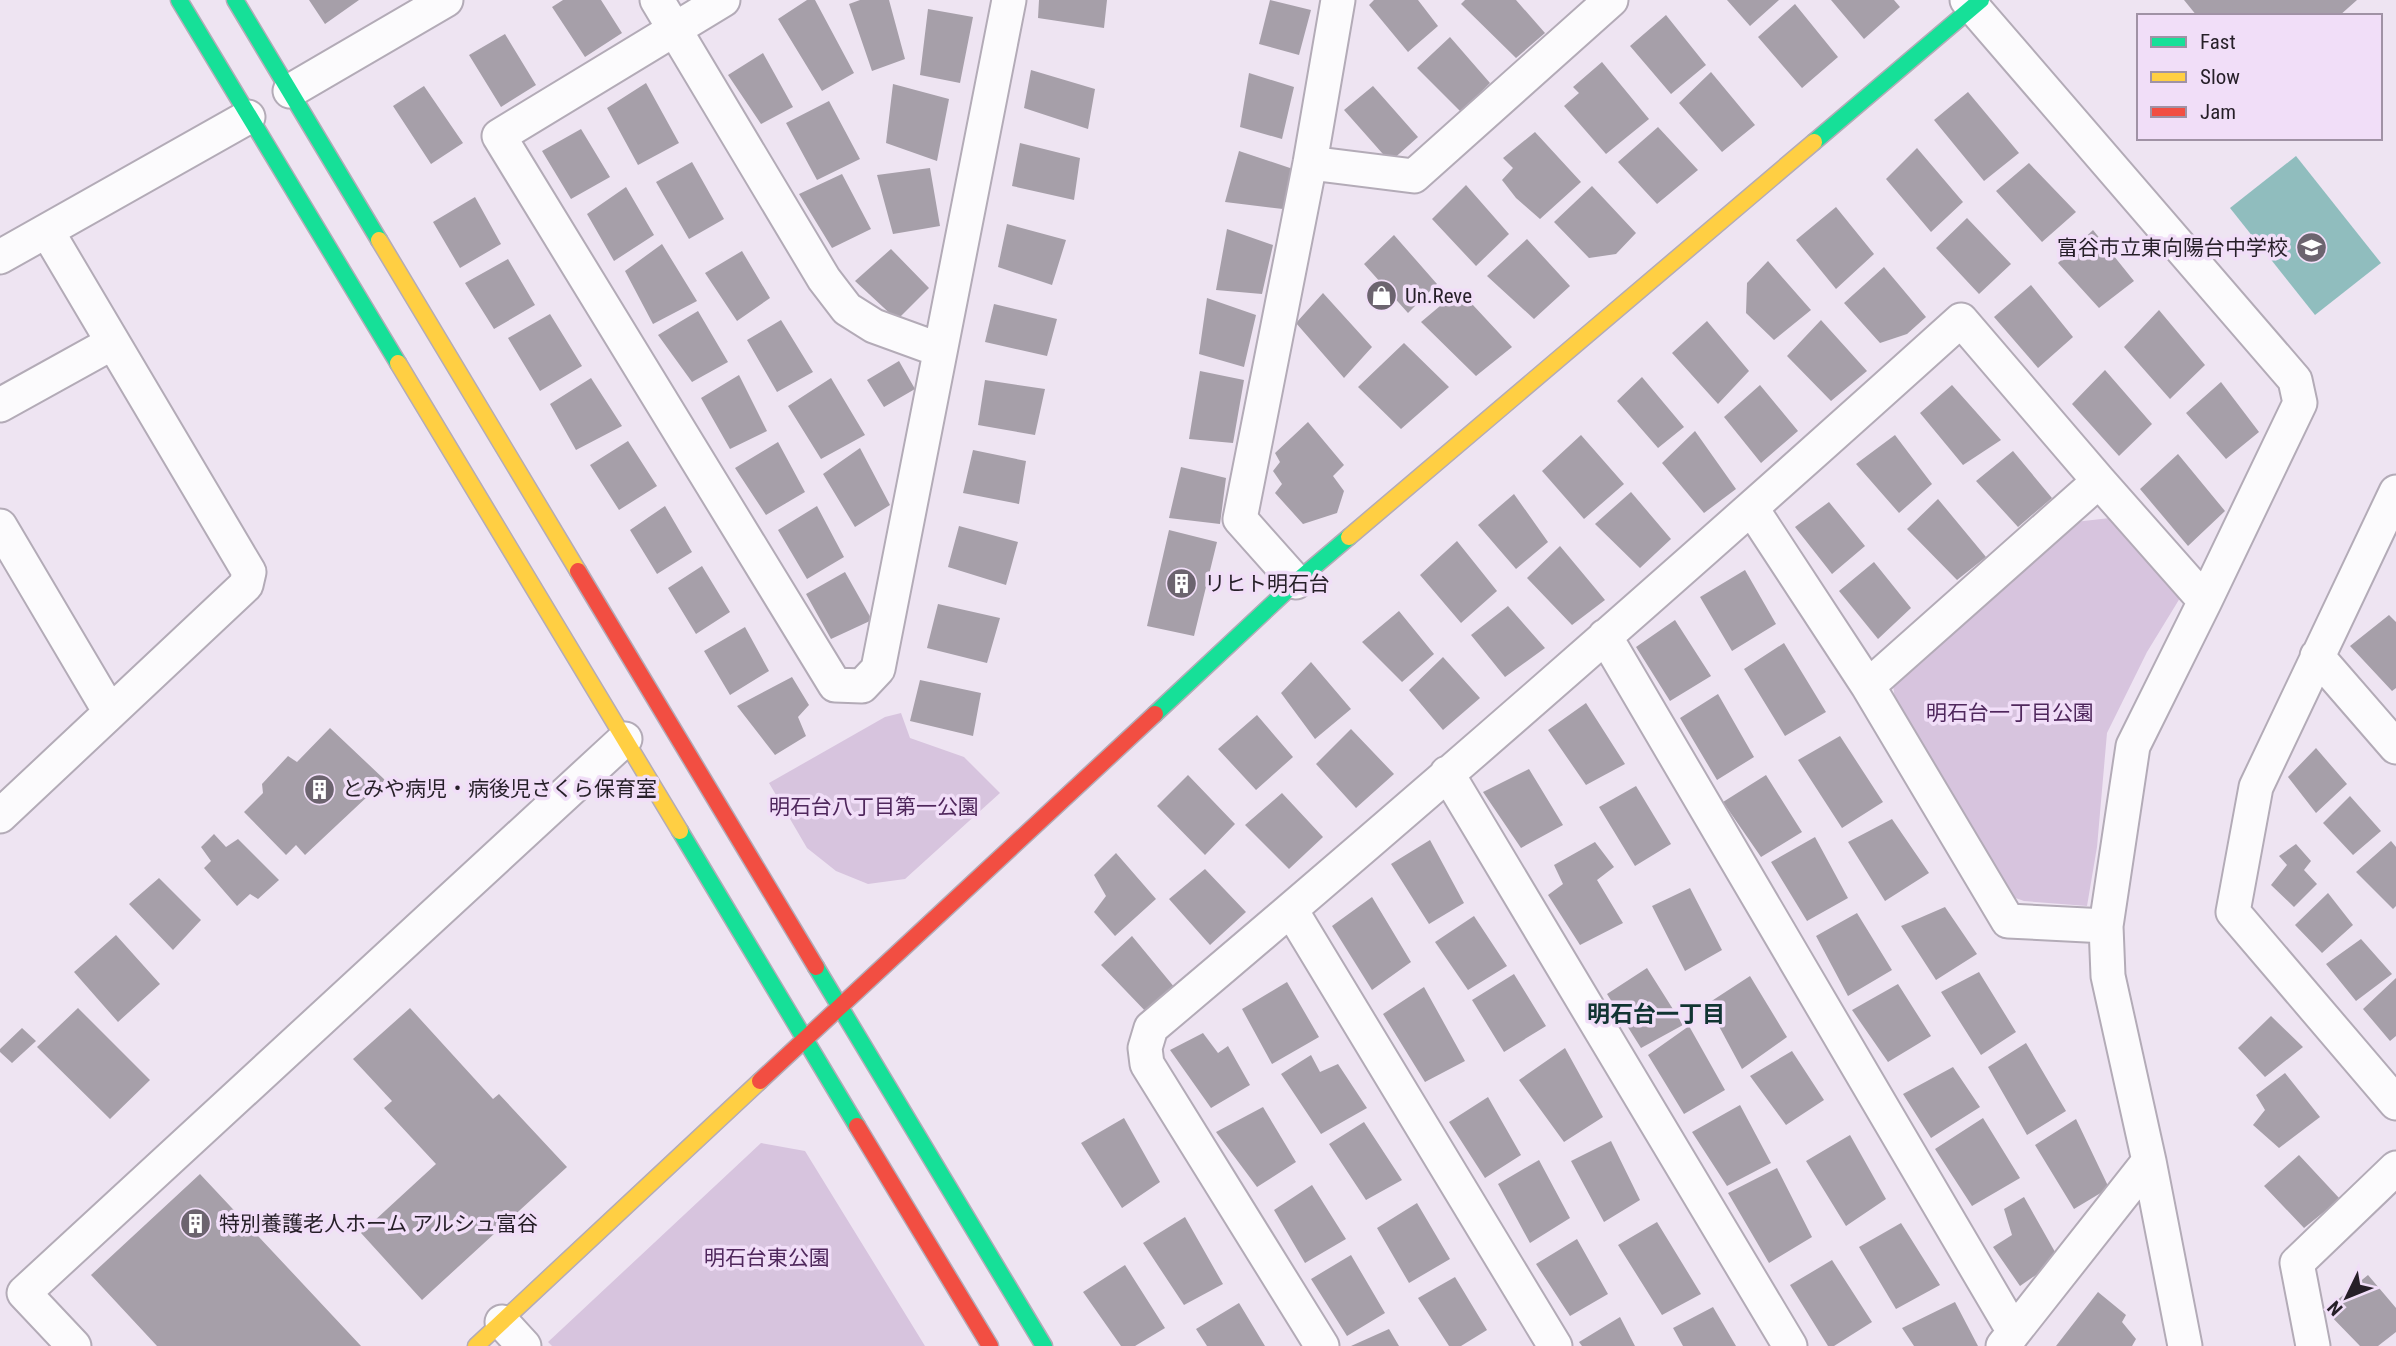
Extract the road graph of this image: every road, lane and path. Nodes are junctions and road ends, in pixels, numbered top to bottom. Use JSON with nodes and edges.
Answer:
{"nodes":[{"id":1,"x":179,"y":0,"type":"edge"},
{"id":2,"x":235,"y":0,"type":"edge"},
{"id":3,"x":446,"y":0,"type":"edge"},
{"id":4,"x":657,"y":0,"type":"edge"},
{"id":5,"x":723,"y":0,"type":"edge"},
{"id":6,"x":1009,"y":0,"type":"edge"},
{"id":7,"x":1338,"y":0,"type":"edge"},
{"id":8,"x":1611,"y":0,"type":"edge"},
{"id":9,"x":1974,"y":2,"type":"edge"},
{"id":10,"x":674,"y":29,"type":"junction"},
{"id":11,"x":290,"y":91,"type":"junction"},
{"id":12,"x":248,"y":117,"type":"junction"},
{"id":13,"x":1310,"y":163,"type":"junction"},
{"id":14,"x":47,"y":231,"type":"junction"},
{"id":15,"x":0,"y":257,"type":"edge"},
{"id":16,"x":112,"y":343,"type":"junction"},
{"id":17,"x":940,"y":350,"type":"junction"},
{"id":18,"x":0,"y":405,"type":"edge"},
{"id":19,"x":2099,"y":481,"type":"junction"},
{"id":20,"x":2396,"y":492,"type":"edge"},
{"id":21,"x":1752,"y":509,"type":"junction"},
{"id":22,"x":0,"y":526,"type":"edge"},
{"id":23,"x":1296,"y":582,"type":"junction"},
{"id":24,"x":2206,"y":601,"type":"junction"},
{"id":25,"x":1605,"y":636,"type":"junction"},
{"id":26,"x":2317,"y":656,"type":"junction"},
{"id":27,"x":1868,"y":686,"type":"junction"},
{"id":28,"x":110,"y":712,"type":"junction"},
{"id":29,"x":625,"y":739,"type":"junction"},
{"id":30,"x":2396,"y":747,"type":"edge"},
{"id":31,"x":1447,"y":773,"type":"junction"},
{"id":32,"x":0,"y":816,"type":"edge"},
{"id":33,"x":1291,"y":910,"type":"junction"},
{"id":34,"x":2106,"y":926,"type":"junction"},
{"id":35,"x":841,"y":1006,"type":"junction"},
{"id":36,"x":804,"y":1038,"type":"junction"},
{"id":37,"x":2396,"y":1103,"type":"edge"},
{"id":38,"x":2149,"y":1161,"type":"junction"},
{"id":39,"x":2396,"y":1168,"type":"edge"},
{"id":40,"x":502,"y":1322,"type":"junction"},
{"id":41,"x":2008,"y":1339,"type":"edge"},
{"id":42,"x":74,"y":1346,"type":"edge"},
{"id":43,"x":476,"y":1346,"type":"edge"},
{"id":44,"x":524,"y":1346,"type":"edge"},
{"id":45,"x":990,"y":1346,"type":"edge"},
{"id":46,"x":1044,"y":1346,"type":"edge"},
{"id":47,"x":1322,"y":1346,"type":"edge"},
{"id":48,"x":1555,"y":1346,"type":"edge"},
{"id":49,"x":1790,"y":1346,"type":"edge"},
{"id":50,"x":2185,"y":1346,"type":"edge"},
{"id":51,"x":2313,"y":1346,"type":"edge"}],
"edges":[{"from":1,"to":12,"type":"street"},
{"from":2,"to":11,"type":"street"},
{"from":3,"to":11,"type":"street"},
{"from":4,"to":10,"type":"street"},
{"from":5,"to":10,"type":"street"},
{"from":6,"to":17,"type":"street"},
{"from":7,"to":13,"type":"street"},
{"from":8,"to":13,"type":"street"},
{"from":9,"to":23,"type":"street"},
{"from":9,"to":24,"type":"street"},
{"from":10,"to":17,"type":"street"},
{"from":10,"to":17,"type":"street"},
{"from":11,"to":35,"type":"street"},
{"from":12,"to":14,"type":"street"},
{"from":12,"to":29,"type":"street"},
{"from":13,"to":23,"type":"street"},
{"from":14,"to":15,"type":"street"},
{"from":14,"to":16,"type":"street"},
{"from":16,"to":18,"type":"street"},
{"from":16,"to":28,"type":"street"},
{"from":19,"to":21,"type":"street"},
{"from":19,"to":24,"type":"street"},
{"from":19,"to":27,"type":"street"},
{"from":20,"to":26,"type":"street"},
{"from":21,"to":25,"type":"street"},
{"from":21,"to":27,"type":"street"},
{"from":22,"to":28,"type":"street"},
{"from":23,"to":35,"type":"street"},
{"from":24,"to":34,"type":"street"},
{"from":25,"to":31,"type":"street"},
{"from":25,"to":41,"type":"street"},
{"from":26,"to":30,"type":"street"},
{"from":26,"to":37,"type":"street"},
{"from":27,"to":34,"type":"street"},
{"from":28,"to":32,"type":"street"},
{"from":29,"to":36,"type":"street"},
{"from":29,"to":42,"type":"street"},
{"from":31,"to":33,"type":"street"},
{"from":31,"to":49,"type":"street"},
{"from":33,"to":47,"type":"street"},
{"from":33,"to":48,"type":"street"},
{"from":34,"to":38,"type":"street"},
{"from":35,"to":36,"type":"street"},
{"from":35,"to":46,"type":"street"},
{"from":36,"to":40,"type":"street"},
{"from":36,"to":45,"type":"street"},
{"from":38,"to":41,"type":"street"},
{"from":38,"to":50,"type":"street"},
{"from":39,"to":51,"type":"street"},
{"from":40,"to":43,"type":"street"},
{"from":40,"to":44,"type":"street"}]}
